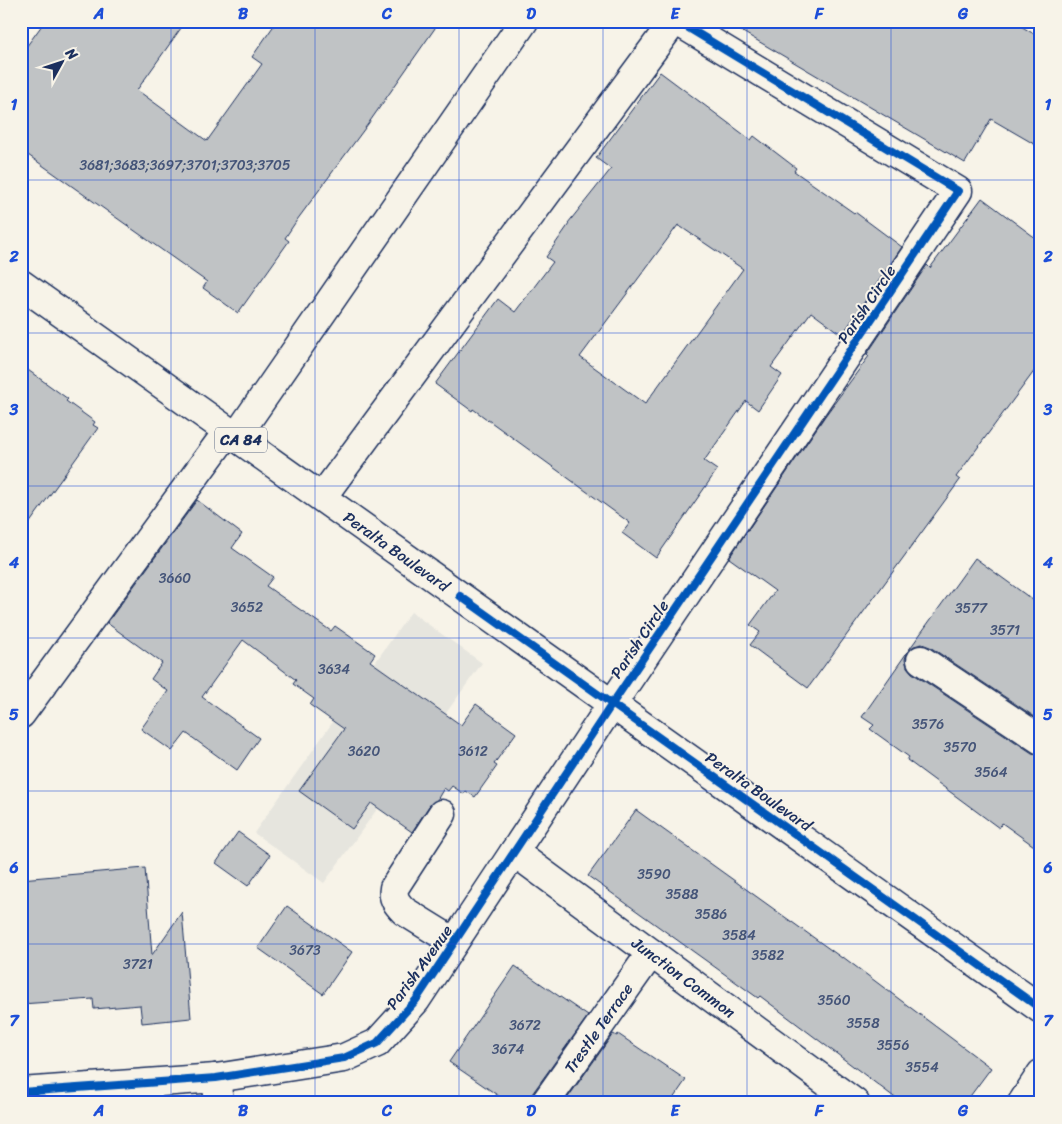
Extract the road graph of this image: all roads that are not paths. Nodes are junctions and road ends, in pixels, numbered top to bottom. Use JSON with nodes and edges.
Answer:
{"nodes":[{"id":1,"x":524,"y":21,"type":"edge"},
{"id":2,"x":676,"y":21,"type":"edge"},
{"id":3,"x":21,"y":284,"type":"edge"},
{"id":4,"x":232,"y":434,"type":"junction"},
{"id":5,"x":322,"y":497,"type":"junction"},
{"id":6,"x":922,"y":660,"type":"dead end"},
{"id":7,"x":612,"y":704,"type":"junction"},
{"id":8,"x":21,"y":714,"type":"edge"},
{"id":9,"x":1041,"y":740,"type":"edge"},
{"id":10,"x":442,"y":814,"type":"dead end"},
{"id":11,"x":514,"y":852,"type":"junction"},
{"id":12,"x":454,"y":942,"type":"junction"},
{"id":13,"x":651,"y":953,"type":"junction"},
{"id":14,"x":1041,"y":1009,"type":"edge"},
{"id":15,"x":1041,"y":1074,"type":"edge"},
{"id":16,"x":218,"y":1090,"type":"edge"},
{"id":17,"x":21,"y":1092,"type":"edge"},
{"id":18,"x":545,"y":1103,"type":"edge"},
{"id":19,"x":856,"y":1103,"type":"edge"},
{"id":20,"x":1022,"y":1103,"type":"edge"}],
"edges":[{"from":1,"to":4,"type":"street"},
{"from":2,"to":5,"type":"street","name":"Parish Circle"},
{"from":2,"to":7,"type":"street","name":"Parish Circle"},
{"from":3,"to":4,"type":"street","name":"Peralta Boulevard","number":"CA 84"},
{"from":4,"to":5,"type":"street","name":"Peralta Boulevard","number":"CA 84"},
{"from":4,"to":8,"type":"street"},
{"from":5,"to":7,"type":"street","name":"Peralta Boulevard","number":"CA 84"},
{"from":6,"to":9,"type":"street"},
{"from":7,"to":11,"type":"street","name":"Parish Avenue"},
{"from":7,"to":14,"type":"street","name":"Peralta Boulevard","number":"CA 84"},
{"from":10,"to":12,"type":"street"},
{"from":11,"to":12,"type":"street","name":"Parish Avenue"},
{"from":11,"to":13,"type":"street","name":"Junction Common"},
{"from":12,"to":16,"type":"street","name":"Parish Avenue"},
{"from":13,"to":18,"type":"street","name":"Trestle Terrace"},
{"from":13,"to":19,"type":"street","name":"Junction Common"},
{"from":15,"to":20,"type":"street"},
{"from":16,"to":17,"type":"street","name":"Parish Avenue"}]}
